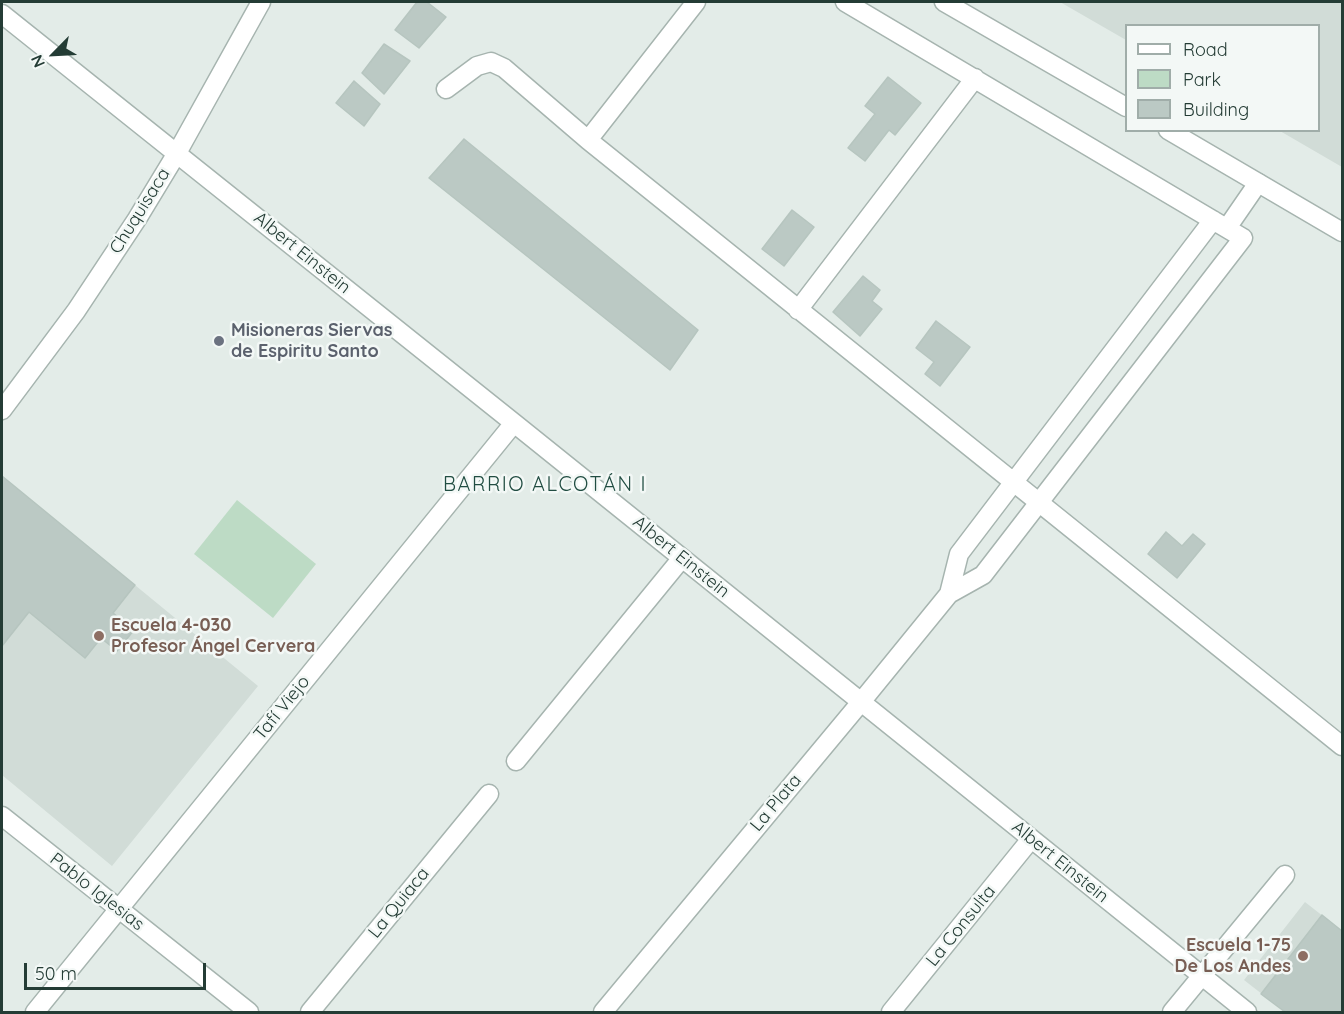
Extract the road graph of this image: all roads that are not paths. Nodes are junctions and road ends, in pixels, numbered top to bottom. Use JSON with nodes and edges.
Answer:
{"nodes":[{"id":1,"x":261,"y":2,"type":"edge"},
{"id":2,"x":696,"y":2,"type":"edge"},
{"id":3,"x":845,"y":2,"type":"edge"},
{"id":4,"x":944,"y":2,"type":"edge"},
{"id":5,"x":2,"y":14,"type":"edge"},
{"id":6,"x":975,"y":78,"type":"junction"},
{"id":7,"x":446,"y":89,"type":"dead end"},
{"id":8,"x":1125,"y":106,"type":"edge"},
{"id":9,"x":1171,"y":132,"type":"edge"},
{"id":10,"x":588,"y":140,"type":"junction"},
{"id":11,"x":177,"y":153,"type":"junction"},
{"id":12,"x":1258,"y":183,"type":"junction"},
{"id":13,"x":1227,"y":229,"type":"junction"},
{"id":14,"x":1342,"y":232,"type":"edge"},
{"id":15,"x":798,"y":310,"type":"junction"},
{"id":16,"x":2,"y":410,"type":"edge"},
{"id":17,"x":514,"y":423,"type":"junction"},
{"id":18,"x":1014,"y":482,"type":"junction"},
{"id":19,"x":1039,"y":502,"type":"junction"},
{"id":20,"x":682,"y":558,"type":"junction"},
{"id":21,"x":949,"y":594,"type":"junction"},
{"id":22,"x":861,"y":702,"type":"junction"},
{"id":23,"x":1342,"y":746,"type":"edge"},
{"id":24,"x":516,"y":761,"type":"dead end"},
{"id":25,"x":489,"y":794,"type":"dead end"},
{"id":26,"x":2,"y":816,"type":"edge"},
{"id":27,"x":1030,"y":839,"type":"junction"},
{"id":28,"x":1285,"y":875,"type":"dead end"},
{"id":29,"x":119,"y":909,"type":"junction"},
{"id":30,"x":1202,"y":976,"type":"junction"},
{"id":31,"x":35,"y":1012,"type":"edge"},
{"id":32,"x":249,"y":1012,"type":"edge"},
{"id":33,"x":310,"y":1012,"type":"edge"},
{"id":34,"x":603,"y":1012,"type":"edge"},
{"id":35,"x":891,"y":1012,"type":"edge"},
{"id":36,"x":1172,"y":1012,"type":"edge"},
{"id":37,"x":1247,"y":1012,"type":"edge"}],
"edges":[{"from":1,"to":11,"type":"street","name":"Chuquisaca"},
{"from":2,"to":10,"type":"street"},
{"from":3,"to":6,"type":"street"},
{"from":4,"to":8,"type":"street"},
{"from":5,"to":11,"type":"street","name":"Albert Einstein"},
{"from":6,"to":13,"type":"street"},
{"from":6,"to":15,"type":"street"},
{"from":7,"to":10,"type":"street"},
{"from":9,"to":12,"type":"street"},
{"from":10,"to":15,"type":"street"},
{"from":11,"to":16,"type":"street","name":"Chuquisaca"},
{"from":11,"to":17,"type":"street","name":"Albert Einstein"},
{"from":12,"to":13,"type":"street"},
{"from":12,"to":14,"type":"street"},
{"from":13,"to":18,"type":"street"},
{"from":13,"to":19,"type":"street"},
{"from":15,"to":18,"type":"street"},
{"from":17,"to":20,"type":"street","name":"Albert Einstein"},
{"from":17,"to":29,"type":"street","name":"Tafí Viejo"},
{"from":18,"to":19,"type":"street"},
{"from":18,"to":21,"type":"street"},
{"from":19,"to":21,"type":"street"},
{"from":19,"to":23,"type":"street"},
{"from":20,"to":22,"type":"street","name":"Albert Einstein"},
{"from":20,"to":24,"type":"street"},
{"from":21,"to":22,"type":"street","name":"La Plata"},
{"from":22,"to":27,"type":"street","name":"Albert Einstein"},
{"from":22,"to":34,"type":"street","name":"La Plata"},
{"from":25,"to":33,"type":"street","name":"La Quiaca"},
{"from":26,"to":29,"type":"street","name":"Pablo Iglesias"},
{"from":27,"to":30,"type":"street","name":"Albert Einstein"},
{"from":27,"to":35,"type":"street","name":"La Consulta"},
{"from":28,"to":30,"type":"street"},
{"from":29,"to":31,"type":"street","name":"Tafí Viejo"},
{"from":29,"to":32,"type":"street","name":"Pablo Iglesias"},
{"from":30,"to":36,"type":"street"},
{"from":30,"to":37,"type":"street","name":"Albert Einstein"}]}
